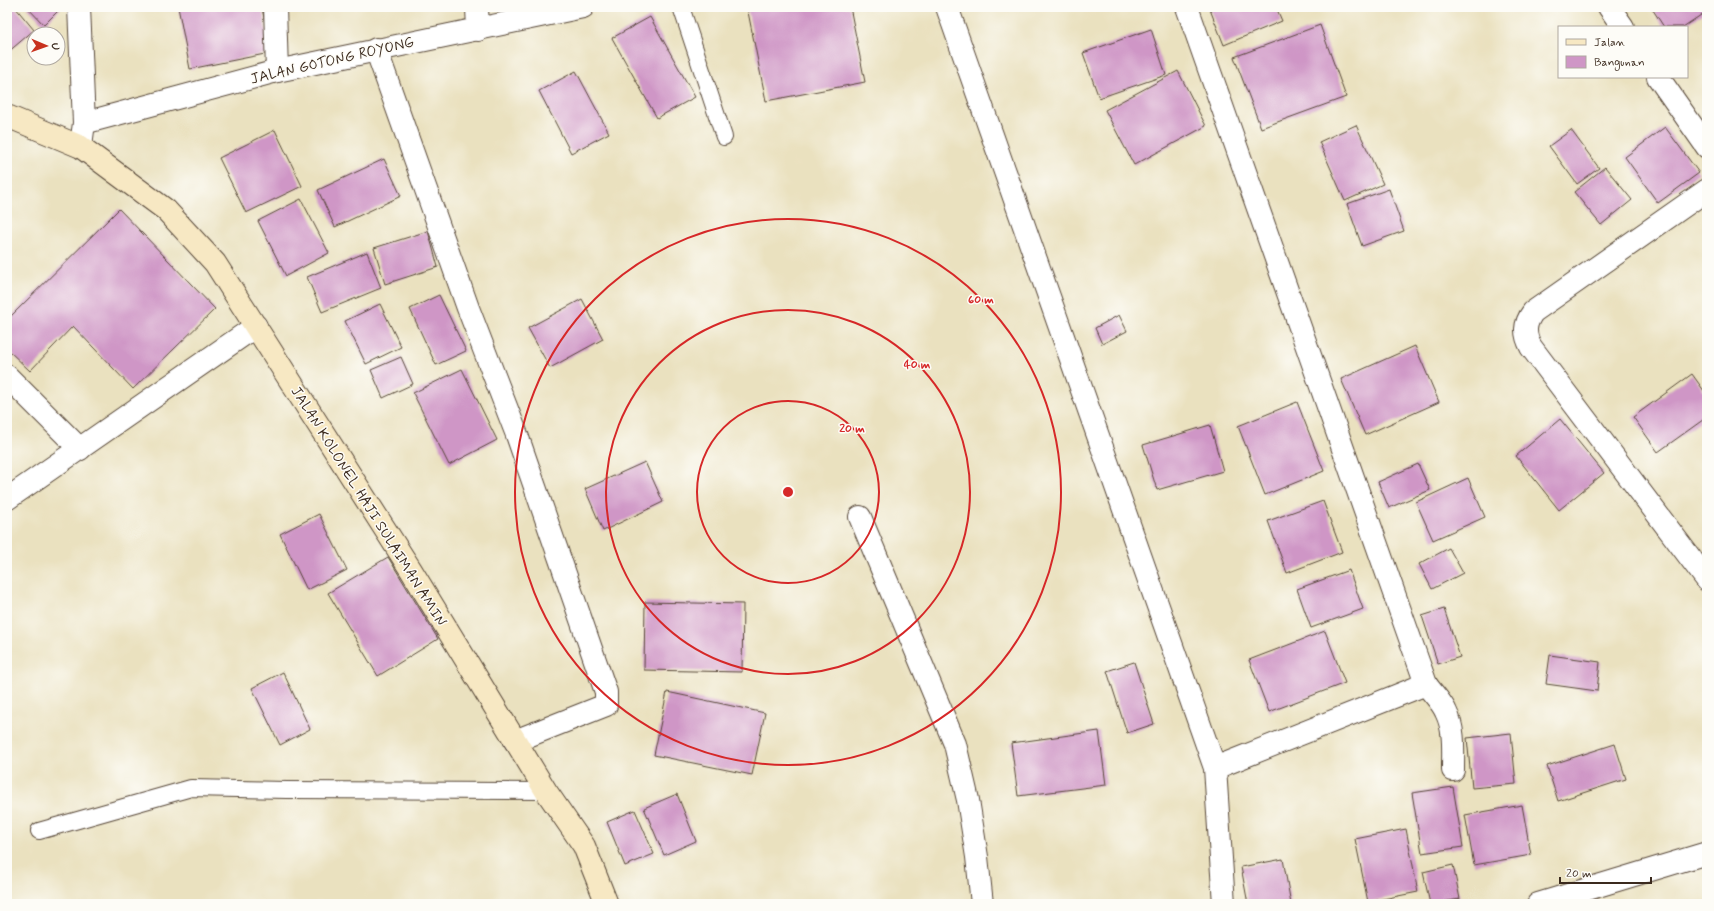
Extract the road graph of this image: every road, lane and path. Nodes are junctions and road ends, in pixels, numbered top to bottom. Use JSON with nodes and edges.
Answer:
{"nodes":[{"id":1,"x":79,"y":7,"type":"edge"},
{"id":2,"x":275,"y":7,"type":"edge"},
{"id":3,"x":477,"y":7,"type":"edge"},
{"id":4,"x":583,"y":7,"type":"edge"},
{"id":5,"x":681,"y":7,"type":"edge"},
{"id":6,"x":947,"y":7,"type":"edge"},
{"id":7,"x":1187,"y":7,"type":"edge"},
{"id":8,"x":1609,"y":7,"type":"edge"},
{"id":9,"x":1622,"y":26,"type":"edge"},
{"id":10,"x":478,"y":30,"type":"junction"},
{"id":11,"x":376,"y":49,"type":"junction"},
{"id":12,"x":277,"y":71,"type":"junction"},
{"id":13,"x":1659,"y":78,"type":"edge"},
{"id":14,"x":7,"y":116,"type":"edge"},
{"id":15,"x":84,"y":123,"type":"junction"},
{"id":16,"x":724,"y":137,"type":"dead end"},
{"id":17,"x":81,"y":147,"type":"junction"},
{"id":18,"x":1707,"y":147,"type":"edge"},
{"id":19,"x":1707,"y":190,"type":"edge"},
{"id":20,"x":256,"y":326,"type":"junction"},
{"id":21,"x":7,"y":376,"type":"edge"},
{"id":22,"x":80,"y":449,"type":"junction"},
{"id":23,"x":7,"y":499,"type":"edge"},
{"id":24,"x":860,"y":517,"type":"dead end"},
{"id":25,"x":1707,"y":580,"type":"edge"},
{"id":26,"x":1426,"y":684,"type":"junction"},
{"id":27,"x":516,"y":741,"type":"junction"},
{"id":28,"x":1215,"y":768,"type":"junction"},
{"id":29,"x":1453,"y":770,"type":"dead end"},
{"id":30,"x":546,"y":791,"type":"junction"},
{"id":31,"x":39,"y":831,"type":"dead end"},
{"id":32,"x":1707,"y":853,"type":"edge"},
{"id":33,"x":607,"y":904,"type":"edge"},
{"id":34,"x":982,"y":904,"type":"edge"},
{"id":35,"x":1224,"y":904,"type":"edge"},
{"id":36,"x":1538,"y":904,"type":"edge"}],
"edges":[{"from":1,"to":15,"type":"street"},
{"from":2,"to":12,"type":"street"},
{"from":3,"to":10,"type":"street"},
{"from":4,"to":10,"type":"street","name":"JALAN GOTONG ROYONG"},
{"from":5,"to":16,"type":"lane"},
{"from":6,"to":28,"type":"street"},
{"from":7,"to":26,"type":"street"},
{"from":8,"to":9,"type":"street"},
{"from":10,"to":11,"type":"street","name":"JALAN GOTONG ROYONG"},
{"from":11,"to":12,"type":"street","name":"JALAN GOTONG ROYONG"},
{"from":11,"to":27,"type":"street"},
{"from":12,"to":15,"type":"street","name":"JALAN GOTONG ROYONG"},
{"from":13,"to":18,"type":"street"},
{"from":14,"to":17,"type":"street","name":"JALAN KOLONEL HAJI SULAIMAN AMIN"},
{"from":15,"to":17,"type":"street"},
{"from":17,"to":20,"type":"street","name":"JALAN KOLONEL HAJI SULAIMAN AMIN"},
{"from":19,"to":25,"type":"street"},
{"from":20,"to":22,"type":"street"},
{"from":20,"to":27,"type":"street","name":"JALAN KOLONEL HAJI SULAIMAN AMIN"},
{"from":21,"to":22,"type":"street"},
{"from":22,"to":23,"type":"street"},
{"from":24,"to":34,"type":"street"},
{"from":26,"to":28,"type":"street"},
{"from":26,"to":29,"type":"street"},
{"from":27,"to":30,"type":"street","name":"JALAN KOLONEL HAJI SULAIMAN AMIN"},
{"from":28,"to":35,"type":"street"},
{"from":30,"to":31,"type":"lane"},
{"from":30,"to":33,"type":"street","name":"JALAN KOLONEL HAJI SULAIMAN AMIN"},
{"from":32,"to":36,"type":"street"}]}
